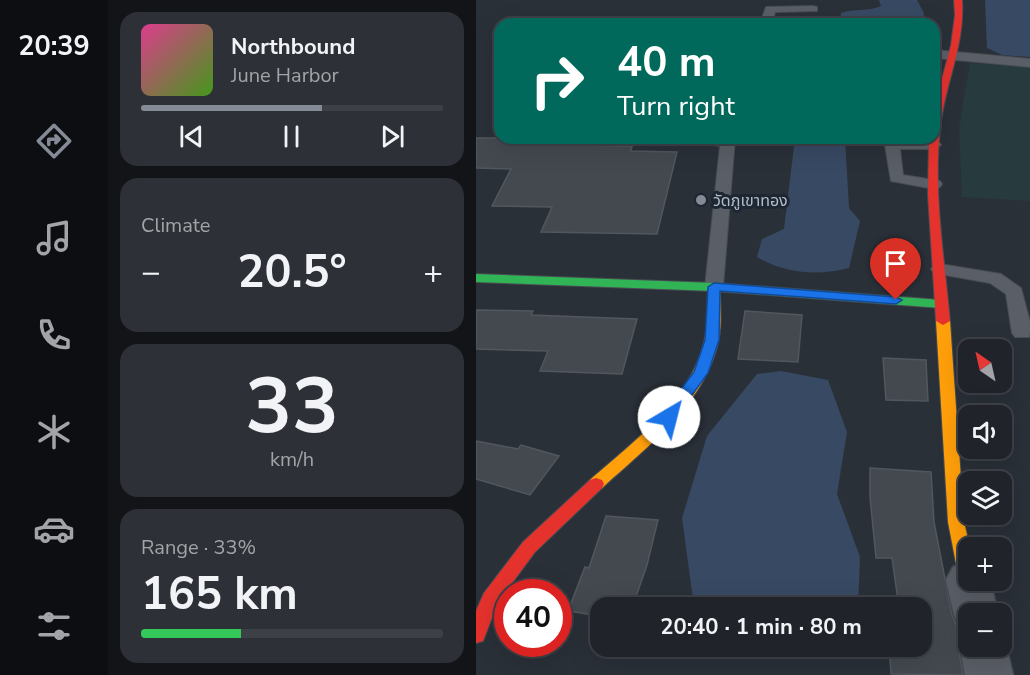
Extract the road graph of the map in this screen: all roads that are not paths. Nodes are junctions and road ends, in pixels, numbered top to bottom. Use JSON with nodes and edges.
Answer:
{"nodes":[{"id":1,"x":958,"y":0,"type":"edge"},
{"id":2,"x":816,"y":4,"type":"edge"},
{"id":3,"x":768,"y":18,"type":"edge"},
{"id":4,"x":940,"y":55,"type":"edge"},
{"id":5,"x":950,"y":56,"type":"junction"},
{"id":6,"x":1031,"y":63,"type":"edge"},
{"id":7,"x":940,"y":102,"type":"edge"},
{"id":8,"x":728,"y":144,"type":"edge"},
{"id":9,"x":934,"y":145,"type":"joint"},
{"id":10,"x":934,"y":183,"type":"junction"},
{"id":11,"x":940,"y":269,"type":"junction"},
{"id":12,"x":476,"y":278,"type":"edge"},
{"id":13,"x":714,"y":287,"type":"junction"},
{"id":14,"x":941,"y":304,"type":"junction"},
{"id":15,"x":1022,"y":333,"type":"dead end"},
{"id":16,"x":959,"y":537,"type":"edge"},
{"id":17,"x":476,"y":635,"type":"edge"},
{"id":18,"x":985,"y":657,"type":"edge"},
{"id":19,"x":989,"y":675,"type":"edge"}],
"edges":[{"from":1,"to":5,"type":"street"},
{"from":2,"to":3,"type":"lane"},
{"from":4,"to":5,"type":"lane"},
{"from":5,"to":6,"type":"lane"},
{"from":5,"to":7,"type":"street"},
{"from":8,"to":13,"type":"lane"},
{"from":9,"to":10,"type":"street"},
{"from":9,"to":10,"type":"lane"},
{"from":10,"to":11,"type":"street"},
{"from":11,"to":14,"type":"street"},
{"from":11,"to":15,"type":"lane"},
{"from":12,"to":13,"type":"street"},
{"from":13,"to":14,"type":"street"},
{"from":13,"to":17,"type":"street"},
{"from":14,"to":16,"type":"street"},
{"from":18,"to":19,"type":"street"}]}
